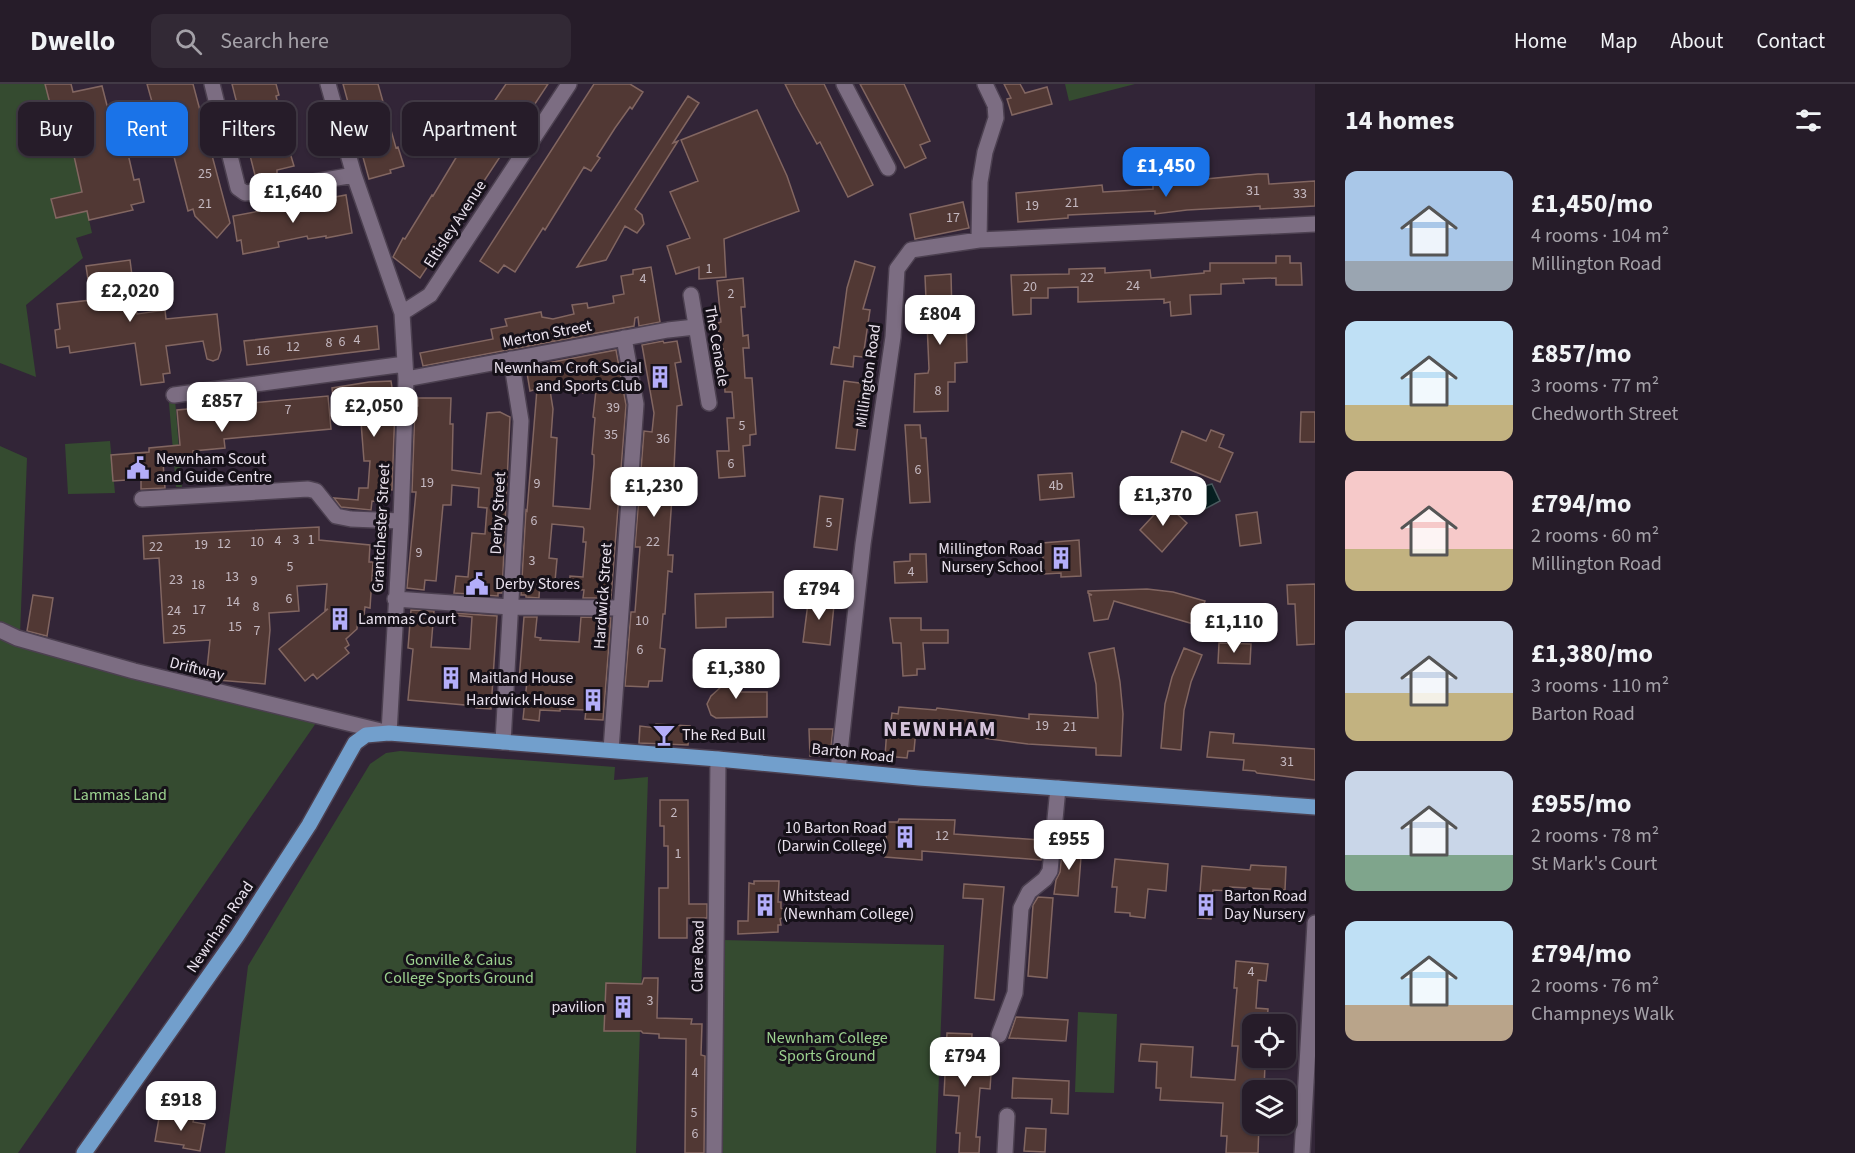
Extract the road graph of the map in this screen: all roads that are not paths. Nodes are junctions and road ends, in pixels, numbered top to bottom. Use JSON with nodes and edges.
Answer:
{"nodes":[{"id":1,"x":212,"y":84,"type":"edge"},
{"id":2,"x":328,"y":84,"type":"edge"},
{"id":3,"x":569,"y":84,"type":"edge"},
{"id":4,"x":843,"y":84,"type":"edge"},
{"id":5,"x":985,"y":84,"type":"edge"},
{"id":6,"x":888,"y":168,"type":"dead end"},
{"id":7,"x":354,"y":175,"type":"junction"},
{"id":8,"x":1315,"y":224,"type":"edge"},
{"id":9,"x":979,"y":240,"type":"junction"},
{"id":10,"x":691,"y":295,"type":"dead end"},
{"id":11,"x":402,"y":314,"type":"junction"},
{"id":12,"x":695,"y":327,"type":"junction"},
{"id":13,"x":624,"y":338,"type":"junction"},
{"id":14,"x":511,"y":359,"type":"junction"},
{"id":15,"x":406,"y":371,"type":"junction"},
{"id":16,"x":174,"y":395,"type":"dead end"},
{"id":17,"x":709,"y":403,"type":"dead end"},
{"id":18,"x":142,"y":499,"type":"dead end"},
{"id":19,"x":401,"y":521,"type":"junction"},
{"id":20,"x":395,"y":598,"type":"junction"},
{"id":21,"x":511,"y":607,"type":"junction"},
{"id":22,"x":620,"y":608,"type":"junction"},
{"id":23,"x":0,"y":630,"type":"edge"},
{"id":24,"x":389,"y":733,"type":"junction"},
{"id":25,"x":503,"y":742,"type":"junction"},
{"id":26,"x":611,"y":750,"type":"junction"},
{"id":27,"x":718,"y":759,"type":"junction"},
{"id":28,"x":838,"y":770,"type":"junction"},
{"id":29,"x":1058,"y":788,"type":"junction"},
{"id":30,"x":1315,"y":807,"type":"edge"},
{"id":31,"x":1315,"y":923,"type":"edge"},
{"id":32,"x":999,"y":1035,"type":"dead end"},
{"id":33,"x":1007,"y":1116,"type":"dead end"},
{"id":34,"x":84,"y":1153,"type":"edge"},
{"id":35,"x":714,"y":1153,"type":"edge"},
{"id":36,"x":1005,"y":1153,"type":"edge"},
{"id":37,"x":1302,"y":1153,"type":"edge"}],
"edges":[{"from":1,"to":7,"type":"street"},
{"from":2,"to":7,"type":"street","name":"Grantchester Street"},
{"from":3,"to":11,"type":"street","name":"Eltisley Avenue"},
{"from":4,"to":6,"type":"street"},
{"from":5,"to":9,"type":"street"},
{"from":7,"to":11,"type":"street","name":"Grantchester Street"},
{"from":8,"to":9,"type":"street","name":"Millington Road"},
{"from":9,"to":28,"type":"street","name":"Millington Road"},
{"from":10,"to":12,"type":"street","name":"The Cenacle"},
{"from":11,"to":15,"type":"street","name":"Grantchester Street"},
{"from":12,"to":13,"type":"street","name":"Merton Street"},
{"from":12,"to":17,"type":"street","name":"The Cenacle"},
{"from":13,"to":14,"type":"street","name":"Merton Street"},
{"from":13,"to":22,"type":"street","name":"Hardwick Street"},
{"from":14,"to":15,"type":"street","name":"Merton Street"},
{"from":14,"to":21,"type":"street","name":"Derby Street"},
{"from":15,"to":16,"type":"street","name":"Merton Street"},
{"from":15,"to":19,"type":"street","name":"Grantchester Street"},
{"from":18,"to":19,"type":"street"},
{"from":19,"to":20,"type":"street","name":"Grantchester Street"},
{"from":20,"to":21,"type":"street"},
{"from":20,"to":24,"type":"street","name":"Grantchester Street"},
{"from":21,"to":22,"type":"street"},
{"from":21,"to":25,"type":"street","name":"Derby Street"},
{"from":22,"to":26,"type":"street","name":"Hardwick Street"},
{"from":23,"to":24,"type":"street","name":"Driftway"},
{"from":24,"to":25,"type":"main road","name":"Barton Road"},
{"from":24,"to":34,"type":"main road","name":"Newnham Road"},
{"from":25,"to":26,"type":"main road","name":"Barton Road"},
{"from":26,"to":27,"type":"main road","name":"Barton Road"},
{"from":27,"to":28,"type":"main road","name":"Barton Road"},
{"from":27,"to":35,"type":"street","name":"Clare Road"},
{"from":28,"to":29,"type":"main road","name":"Barton Road"},
{"from":29,"to":30,"type":"main road","name":"Barton Road"},
{"from":29,"to":32,"type":"street"},
{"from":31,"to":37,"type":"street"},
{"from":33,"to":36,"type":"street"}]}
